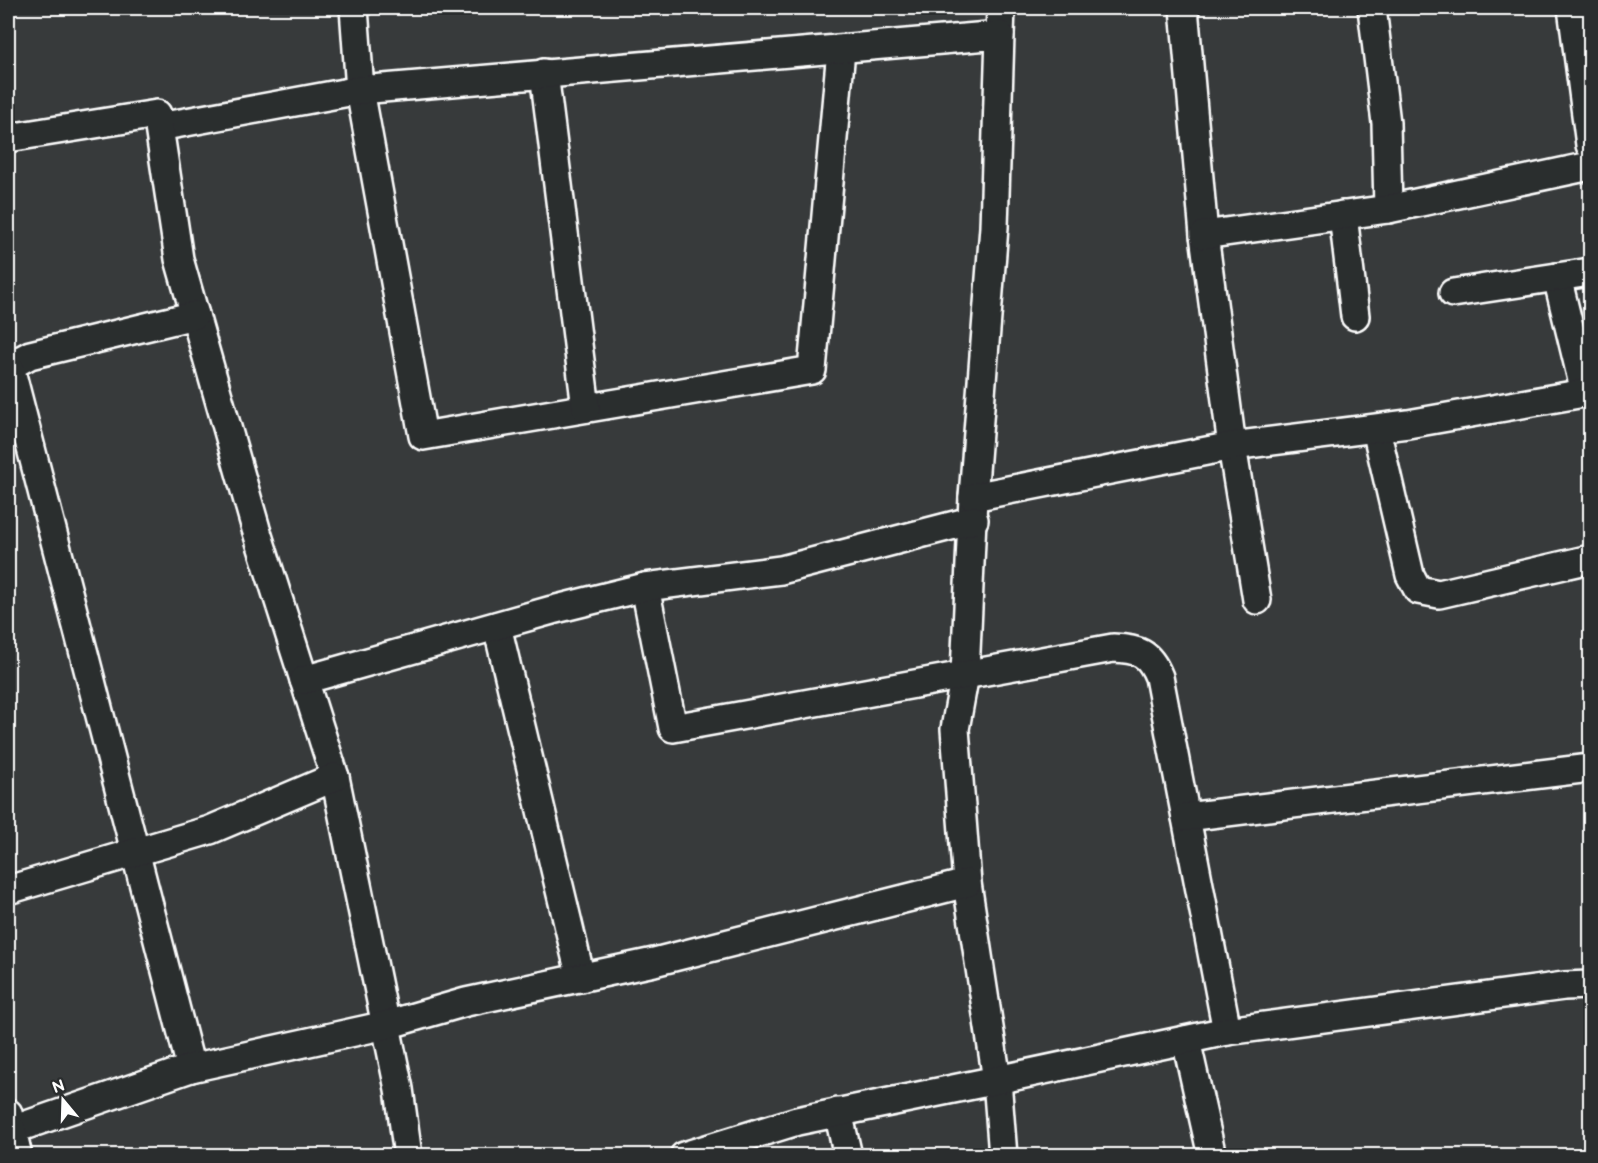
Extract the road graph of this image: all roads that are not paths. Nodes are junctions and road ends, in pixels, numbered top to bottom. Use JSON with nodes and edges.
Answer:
{"nodes":[{"id":1,"x":354,"y":8,"type":"edge"},
{"id":2,"x":1001,"y":8,"type":"edge"},
{"id":3,"x":1184,"y":8,"type":"edge"},
{"id":4,"x":1372,"y":8,"type":"edge"},
{"id":5,"x":1572,"y":8,"type":"edge"},
{"id":6,"x":1000,"y":35,"type":"junction"},
{"id":7,"x":841,"y":50,"type":"junction"},
{"id":8,"x":544,"y":73,"type":"junction"},
{"id":9,"x":360,"y":90,"type":"junction"},
{"id":10,"x":159,"y":127,"type":"junction"},
{"id":11,"x":8,"y":138,"type":"edge"},
{"id":12,"x":1590,"y":145,"type":"edge"},
{"id":13,"x":1590,"y":166,"type":"edge"},
{"id":14,"x":1388,"y":209,"type":"junction"},
{"id":15,"x":1342,"y":215,"type":"junction"},
{"id":16,"x":1204,"y":235,"type":"junction"},
{"id":17,"x":1590,"y":272,"type":"edge"},
{"id":18,"x":1557,"y":277,"type":"junction"},
{"id":19,"x":1453,"y":293,"type":"dead end"},
{"id":20,"x":195,"y":315,"type":"junction"},
{"id":21,"x":1355,"y":315,"type":"dead end"},
{"id":22,"x":9,"y":367,"type":"edge"},
{"id":23,"x":1588,"y":392,"type":"edge"},
{"id":24,"x":586,"y":408,"type":"junction"},
{"id":25,"x":1376,"y":429,"type":"junction"},
{"id":26,"x":1232,"y":446,"type":"junction"},
{"id":27,"x":974,"y":509,"type":"junction"},
{"id":28,"x":1590,"y":559,"type":"edge"},
{"id":29,"x":645,"y":587,"type":"junction"},
{"id":30,"x":1257,"y":600,"type":"dead end"},
{"id":31,"x":497,"y":626,"type":"junction"},
{"id":32,"x":965,"y":674,"type":"junction"},
{"id":33,"x":304,"y":680,"type":"junction"},
{"id":34,"x":1590,"y":768,"type":"edge"},
{"id":35,"x":335,"y":777,"type":"junction"},
{"id":36,"x":1186,"y":817,"type":"junction"},
{"id":37,"x":135,"y":853,"type":"junction"},
{"id":38,"x":968,"y":883,"type":"junction"},
{"id":39,"x":8,"y":890,"type":"edge"},
{"id":40,"x":581,"y":978,"type":"junction"},
{"id":41,"x":1590,"y":985,"type":"edge"},
{"id":42,"x":386,"y":1025,"type":"junction"},
{"id":43,"x":1227,"y":1031,"type":"junction"},
{"id":44,"x":1186,"y":1040,"type":"junction"},
{"id":45,"x":191,"y":1068,"type":"junction"},
{"id":46,"x":997,"y":1080,"type":"junction"},
{"id":47,"x":838,"y":1113,"type":"junction"},
{"id":48,"x":12,"y":1133,"type":"edge"},
{"id":49,"x":408,"y":1155,"type":"edge"},
{"id":50,"x":684,"y":1155,"type":"edge"},
{"id":51,"x":848,"y":1155,"type":"edge"},
{"id":52,"x":1003,"y":1155,"type":"edge"},
{"id":53,"x":1212,"y":1155,"type":"edge"}],
"edges":[{"from":1,"to":9,"type":"street"},
{"from":2,"to":6,"type":"street"},
{"from":3,"to":16,"type":"street"},
{"from":4,"to":14,"type":"street"},
{"from":5,"to":12,"type":"street"},
{"from":6,"to":7,"type":"street"},
{"from":6,"to":27,"type":"street"},
{"from":7,"to":8,"type":"street"},
{"from":7,"to":24,"type":"street"},
{"from":8,"to":9,"type":"street"},
{"from":8,"to":24,"type":"street"},
{"from":9,"to":10,"type":"street"},
{"from":9,"to":24,"type":"street"},
{"from":10,"to":11,"type":"street"},
{"from":10,"to":20,"type":"street"},
{"from":13,"to":14,"type":"street"},
{"from":14,"to":15,"type":"street"},
{"from":15,"to":16,"type":"street"},
{"from":15,"to":21,"type":"street"},
{"from":16,"to":26,"type":"street"},
{"from":17,"to":18,"type":"street"},
{"from":18,"to":19,"type":"street"},
{"from":18,"to":23,"type":"street"},
{"from":20,"to":22,"type":"street"},
{"from":20,"to":33,"type":"street"},
{"from":22,"to":37,"type":"street"},
{"from":23,"to":25,"type":"street"},
{"from":25,"to":26,"type":"street"},
{"from":25,"to":28,"type":"street"},
{"from":26,"to":27,"type":"street"},
{"from":26,"to":30,"type":"street"},
{"from":27,"to":29,"type":"street"},
{"from":27,"to":32,"type":"street"},
{"from":29,"to":31,"type":"street"},
{"from":29,"to":32,"type":"street"},
{"from":31,"to":33,"type":"street"},
{"from":31,"to":40,"type":"street"},
{"from":32,"to":36,"type":"street"},
{"from":32,"to":38,"type":"street"},
{"from":33,"to":35,"type":"street"},
{"from":34,"to":36,"type":"street"},
{"from":35,"to":37,"type":"street"},
{"from":35,"to":42,"type":"street"},
{"from":36,"to":43,"type":"street"},
{"from":37,"to":39,"type":"street"},
{"from":37,"to":45,"type":"street"},
{"from":38,"to":40,"type":"street"},
{"from":38,"to":46,"type":"street"},
{"from":40,"to":42,"type":"street"},
{"from":41,"to":43,"type":"street"},
{"from":42,"to":45,"type":"street"},
{"from":42,"to":49,"type":"street"},
{"from":43,"to":44,"type":"street"},
{"from":44,"to":46,"type":"street"},
{"from":44,"to":53,"type":"street"},
{"from":45,"to":48,"type":"street"},
{"from":46,"to":47,"type":"street"},
{"from":46,"to":52,"type":"street"},
{"from":47,"to":50,"type":"street"},
{"from":47,"to":51,"type":"street"}]}
